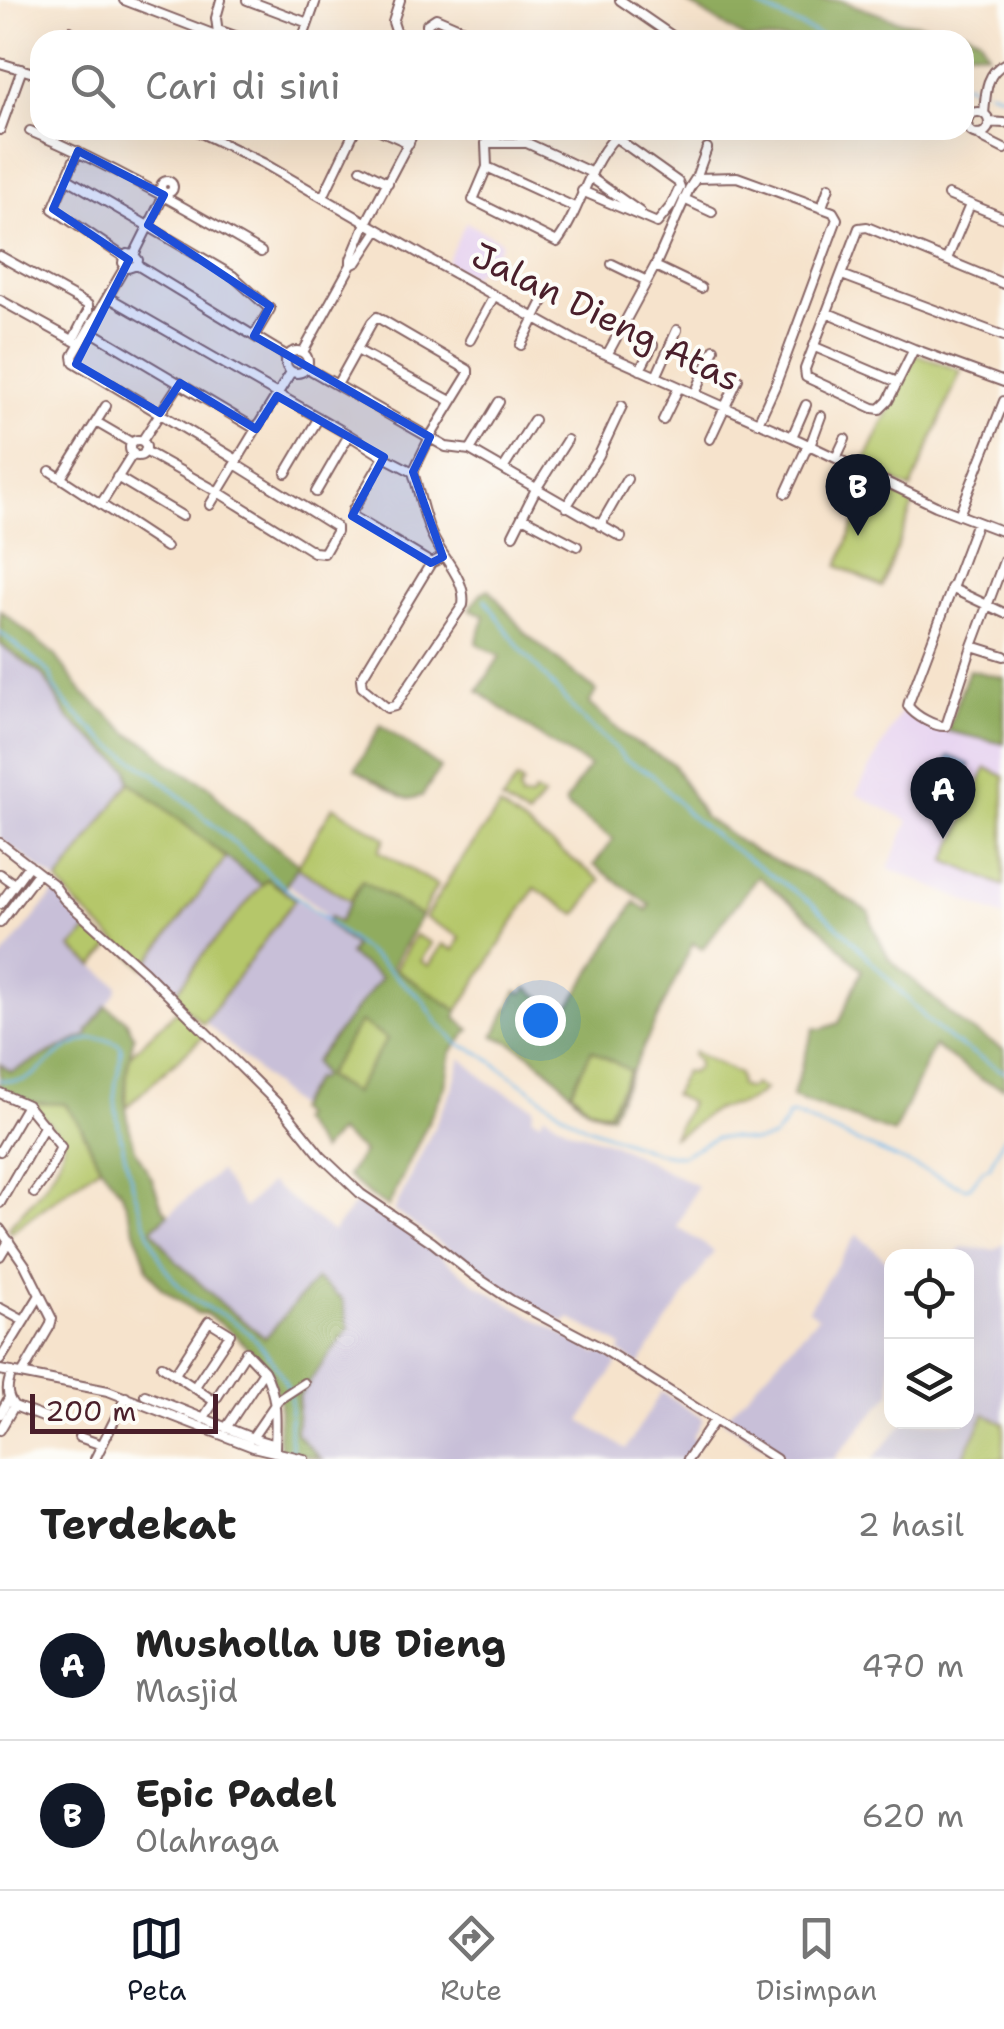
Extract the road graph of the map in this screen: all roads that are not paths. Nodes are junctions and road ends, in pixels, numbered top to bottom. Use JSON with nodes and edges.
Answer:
{"nodes":[{"id":1,"x":124,"y":0,"type":"edge"},
{"id":2,"x":221,"y":0,"type":"edge"},
{"id":3,"x":247,"y":0,"type":"edge"},
{"id":4,"x":316,"y":0,"type":"edge"},
{"id":5,"x":400,"y":0,"type":"edge"},
{"id":6,"x":620,"y":0,"type":"edge"},
{"id":7,"x":308,"y":22,"type":"junction"},
{"id":8,"x":205,"y":30,"type":"edge"},
{"id":9,"x":218,"y":30,"type":"edge"},
{"id":10,"x":305,"y":30,"type":"edge"},
{"id":11,"x":396,"y":30,"type":"edge"},
{"id":12,"x":427,"y":30,"type":"edge"},
{"id":13,"x":464,"y":30,"type":"edge"},
{"id":14,"x":655,"y":30,"type":"edge"},
{"id":15,"x":0,"y":62,"type":"edge"},
{"id":16,"x":1004,"y":64,"type":"edge"},
{"id":17,"x":22,"y":70,"type":"junction"},
{"id":18,"x":30,"y":72,"type":"edge"},
{"id":19,"x":974,"y":113,"type":"edge"},
{"id":20,"x":986,"y":118,"type":"junction"},
{"id":21,"x":1004,"y":123,"type":"edge"},
{"id":22,"x":0,"y":130,"type":"edge"},
{"id":23,"x":974,"y":132,"type":"edge"},
{"id":24,"x":978,"y":134,"type":"junction"},
{"id":25,"x":52,"y":140,"type":"edge"},
{"id":26,"x":216,"y":140,"type":"edge"},
{"id":27,"x":350,"y":140,"type":"edge"},
{"id":28,"x":402,"y":140,"type":"edge"},
{"id":29,"x":410,"y":140,"type":"edge"},
{"id":30,"x":608,"y":140,"type":"edge"},
{"id":31,"x":621,"y":140,"type":"edge"},
{"id":32,"x":409,"y":143,"type":"junction"},
{"id":33,"x":473,"y":143,"type":"dead end"},
{"id":34,"x":486,"y":143,"type":"junction"},
{"id":35,"x":707,"y":148,"type":"dead end"},
{"id":36,"x":1004,"y":149,"type":"edge"},
{"id":37,"x":78,"y":151,"type":"junction"},
{"id":38,"x":487,"y":167,"type":"junction"},
{"id":39,"x":361,"y":169,"type":"dead end"},
{"id":40,"x":591,"y":175,"type":"junction"},
{"id":41,"x":66,"y":178,"type":"junction"},
{"id":42,"x":696,"y":178,"type":"junction"},
{"id":43,"x":388,"y":183,"type":"junction"},
{"id":44,"x":829,"y":187,"type":"dead end"},
{"id":45,"x":582,"y":191,"type":"junction"},
{"id":46,"x":164,"y":194,"type":"junction"},
{"id":47,"x":948,"y":195,"type":"dead end"},
{"id":48,"x":323,"y":198,"type":"junction"},
{"id":49,"x":684,"y":199,"type":"junction"},
{"id":50,"x":970,"y":205,"type":"junction"},
{"id":51,"x":574,"y":207,"type":"junction"},
{"id":52,"x":822,"y":208,"type":"junction"},
{"id":53,"x":712,"y":212,"type":"dead end"},
{"id":54,"x":1004,"y":218,"type":"edge"},
{"id":55,"x":652,"y":221,"type":"junction"},
{"id":56,"x":366,"y":223,"type":"junction"},
{"id":57,"x":148,"y":225,"type":"junction"},
{"id":58,"x":378,"y":230,"type":"junction"},
{"id":59,"x":359,"y":240,"type":"junction"},
{"id":60,"x":369,"y":244,"type":"junction"},
{"id":61,"x":261,"y":252,"type":"dead end"},
{"id":62,"x":0,"y":256,"type":"edge"},
{"id":63,"x":128,"y":259,"type":"junction"},
{"id":64,"x":947,"y":259,"type":"junction"},
{"id":65,"x":612,"y":264,"type":"dead end"},
{"id":66,"x":351,"y":266,"type":"junction"},
{"id":67,"x":655,"y":266,"type":"junction"},
{"id":68,"x":842,"y":274,"type":"junction"},
{"id":69,"x":647,"y":282,"type":"junction"},
{"id":70,"x":1004,"y":284,"type":"edge"},
{"id":71,"x":700,"y":288,"type":"dead end"},
{"id":72,"x":548,"y":292,"type":"dead end"},
{"id":73,"x":494,"y":296,"type":"junction"},
{"id":74,"x":108,"y":297,"type":"junction"},
{"id":75,"x":0,"y":300,"type":"edge"},
{"id":76,"x":828,"y":313,"type":"junction"},
{"id":77,"x":534,"y":319,"type":"junction"},
{"id":78,"x":88,"y":330,"type":"junction"},
{"id":79,"x":677,"y":330,"type":"dead end"},
{"id":80,"x":254,"y":336,"type":"junction"},
{"id":81,"x":1004,"y":336,"type":"edge"},
{"id":82,"x":470,"y":340,"type":"dead end"},
{"id":83,"x":76,"y":342,"type":"junction"},
{"id":84,"x":521,"y":345,"type":"dead end"},
{"id":85,"x":652,"y":345,"type":"dead end"},
{"id":86,"x":814,"y":347,"type":"junction"},
{"id":87,"x":357,"y":350,"type":"junction"},
{"id":88,"x":714,"y":350,"type":"dead end"},
{"id":89,"x":914,"y":350,"type":"junction"},
{"id":90,"x":303,"y":352,"type":"junction"},
{"id":91,"x":608,"y":354,"type":"junction"},
{"id":92,"x":287,"y":356,"type":"junction"},
{"id":93,"x":306,"y":368,"type":"junction"},
{"id":94,"x":640,"y":370,"type":"junction"},
{"id":95,"x":292,"y":372,"type":"junction"},
{"id":96,"x":656,"y":377,"type":"junction"},
{"id":97,"x":738,"y":379,"type":"dead end"},
{"id":98,"x":897,"y":382,"type":"junction"},
{"id":99,"x":1004,"y":382,"type":"edge"},
{"id":100,"x":180,"y":383,"type":"junction"},
{"id":101,"x":338,"y":384,"type":"junction"},
{"id":102,"x":679,"y":388,"type":"junction"},
{"id":103,"x":695,"y":394,"type":"junction"},
{"id":104,"x":277,"y":396,"type":"junction"},
{"id":105,"x":1004,"y":400,"type":"edge"},
{"id":106,"x":451,"y":401,"type":"junction"},
{"id":107,"x":499,"y":402,"type":"dead end"},
{"id":108,"x":106,"y":406,"type":"dead end"},
{"id":109,"x":622,"y":406,"type":"dead end"},
{"id":110,"x":806,"y":406,"type":"dead end"},
{"id":111,"x":724,"y":407,"type":"junction"},
{"id":112,"x":160,"y":414,"type":"junction"},
{"id":113,"x":822,"y":416,"type":"dead end"},
{"id":114,"x":318,"y":419,"type":"junction"},
{"id":115,"x":534,"y":420,"type":"dead end"},
{"id":116,"x":663,"y":420,"type":"dead end"},
{"id":117,"x":96,"y":422,"type":"junction"},
{"id":118,"x":758,"y":422,"type":"junction"},
{"id":119,"x":256,"y":429,"type":"junction"},
{"id":120,"x":348,"y":435,"type":"junction"},
{"id":121,"x":430,"y":437,"type":"junction"},
{"id":122,"x":792,"y":437,"type":"junction"},
{"id":123,"x":710,"y":439,"type":"dead end"},
{"id":124,"x":844,"y":439,"type":"dead end"},
{"id":125,"x":566,"y":440,"type":"dead end"},
{"id":126,"x":142,"y":441,"type":"junction"},
{"id":127,"x":809,"y":445,"type":"junction"},
{"id":128,"x":132,"y":448,"type":"junction"},
{"id":129,"x":470,"y":450,"type":"junction"},
{"id":130,"x":145,"y":451,"type":"junction"},
{"id":131,"x":384,"y":457,"type":"junction"},
{"id":132,"x":836,"y":458,"type":"junction"},
{"id":133,"x":236,"y":462,"type":"junction"},
{"id":134,"x":503,"y":469,"type":"junction"},
{"id":135,"x":50,"y":472,"type":"dead end"},
{"id":136,"x":414,"y":472,"type":"junction"},
{"id":137,"x":286,"y":473,"type":"dead end"},
{"id":138,"x":117,"y":477,"type":"junction"},
{"id":139,"x":61,"y":478,"type":"junction"},
{"id":140,"x":627,"y":479,"type":"dead end"},
{"id":141,"x":536,"y":489,"type":"junction"},
{"id":142,"x":218,"y":492,"type":"junction"},
{"id":143,"x":316,"y":492,"type":"dead end"},
{"id":144,"x":786,"y":493,"type":"dead end"},
{"id":145,"x":101,"y":504,"type":"junction"},
{"id":146,"x":210,"y":505,"type":"dead end"},
{"id":147,"x":566,"y":507,"type":"junction"},
{"id":148,"x":959,"y":515,"type":"junction"},
{"id":149,"x":182,"y":516,"type":"dead end"},
{"id":150,"x":524,"y":518,"type":"junction"},
{"id":151,"x":977,"y":522,"type":"junction"},
{"id":152,"x":600,"y":526,"type":"junction"},
{"id":153,"x":1004,"y":532,"type":"edge"},
{"id":154,"x":514,"y":535,"type":"dead end"},
{"id":155,"x":621,"y":536,"type":"dead end"},
{"id":156,"x":577,"y":546,"type":"dead end"},
{"id":157,"x":166,"y":547,"type":"dead end"},
{"id":158,"x":443,"y":557,"type":"junction"},
{"id":159,"x":1004,"y":561,"type":"edge"},
{"id":160,"x":431,"y":563,"type":"junction"},
{"id":161,"x":951,"y":588,"type":"junction"},
{"id":162,"x":987,"y":607,"type":"junction"},
{"id":163,"x":1004,"y":613,"type":"edge"},
{"id":164,"x":972,"y":646,"type":"junction"},
{"id":165,"x":1004,"y":656,"type":"edge"},
{"id":166,"x":0,"y":843,"type":"edge"},
{"id":167,"x":34,"y":869,"type":"junction"},
{"id":168,"x":0,"y":874,"type":"edge"},
{"id":169,"x":14,"y":884,"type":"junction"},
{"id":170,"x":0,"y":904,"type":"edge"},
{"id":171,"x":0,"y":923,"type":"edge"},
{"id":172,"x":1,"y":1095,"type":"edge"},
{"id":173,"x":26,"y":1105,"type":"junction"},
{"id":174,"x":45,"y":1125,"type":"junction"},
{"id":175,"x":0,"y":1151,"type":"edge"},
{"id":176,"x":34,"y":1194,"type":"dead end"},
{"id":177,"x":0,"y":1202,"type":"edge"},
{"id":178,"x":0,"y":1229,"type":"edge"},
{"id":179,"x":9,"y":1241,"type":"junction"},
{"id":180,"x":0,"y":1256,"type":"edge"},
{"id":181,"x":40,"y":1295,"type":"junction"},
{"id":182,"x":0,"y":1308,"type":"edge"},
{"id":183,"x":24,"y":1321,"type":"junction"},
{"id":184,"x":0,"y":1360,"type":"edge"},
{"id":185,"x":162,"y":1366,"type":"dead end"},
{"id":186,"x":0,"y":1370,"type":"edge"},
{"id":187,"x":264,"y":1371,"type":"junction"},
{"id":188,"x":17,"y":1373,"type":"junction"},
{"id":189,"x":174,"y":1374,"type":"junction"},
{"id":190,"x":304,"y":1382,"type":"dead end"},
{"id":191,"x":194,"y":1388,"type":"junction"},
{"id":192,"x":144,"y":1395,"type":"dead end"},
{"id":193,"x":126,"y":1397,"type":"junction"},
{"id":194,"x":214,"y":1401,"type":"junction"},
{"id":195,"x":278,"y":1401,"type":"junction"},
{"id":196,"x":11,"y":1402,"type":"junction"},
{"id":197,"x":0,"y":1414,"type":"edge"},
{"id":198,"x":48,"y":1419,"type":"dead end"},
{"id":199,"x":203,"y":1419,"type":"junction"},
{"id":200,"x":714,"y":1421,"type":"junction"},
{"id":201,"x":226,"y":1428,"type":"junction"},
{"id":202,"x":0,"y":1430,"type":"edge"},
{"id":203,"x":79,"y":1436,"type":"dead end"},
{"id":204,"x":252,"y":1438,"type":"junction"},
{"id":205,"x":102,"y":1445,"type":"junction"},
{"id":206,"x":275,"y":1448,"type":"junction"},
{"id":207,"x":301,"y":1458,"type":"edge"},
{"id":208,"x":95,"y":1459,"type":"edge"},
{"id":209,"x":688,"y":1459,"type":"edge"},
{"id":210,"x":776,"y":1459,"type":"edge"}],
"edges":[{"from":1,"to":8,"type":"street"},
{"from":2,"to":9,"type":"street"},
{"from":3,"to":7,"type":"street"},
{"from":4,"to":7,"type":"street"},
{"from":5,"to":11,"type":"street"},
{"from":6,"to":14,"type":"street"},
{"from":7,"to":10,"type":"street"},
{"from":12,"to":13,"type":"street"},
{"from":15,"to":17,"type":"street"},
{"from":16,"to":20,"type":"street"},
{"from":17,"to":18,"type":"street"},
{"from":17,"to":22,"type":"street"},
{"from":19,"to":20,"type":"street"},
{"from":20,"to":21,"type":"street"},
{"from":20,"to":24,"type":"street"},
{"from":23,"to":24,"type":"street"},
{"from":24,"to":36,"type":"street"},
{"from":25,"to":37,"type":"street"},
{"from":26,"to":48,"type":"street","name":"Jalan Dieng Atas"},
{"from":27,"to":48,"type":"street"},
{"from":28,"to":32,"type":"street"},
{"from":29,"to":32,"type":"street"},
{"from":30,"to":40,"type":"street"},
{"from":31,"to":55,"type":"street"},
{"from":32,"to":43,"type":"street"},
{"from":33,"to":34,"type":"street"},
{"from":34,"to":38,"type":"street"},
{"from":34,"to":40,"type":"street"},
{"from":35,"to":42,"type":"street"},
{"from":37,"to":41,"type":"street"},
{"from":37,"to":46,"type":"street"},
{"from":38,"to":51,"type":"street"},
{"from":38,"to":51,"type":"street"},
{"from":39,"to":43,"type":"street"},
{"from":40,"to":45,"type":"street"},
{"from":40,"to":55,"type":"street"},
{"from":41,"to":57,"type":"street"},
{"from":41,"to":63,"type":"street"},
{"from":42,"to":49,"type":"street"},
{"from":42,"to":52,"type":"street"},
{"from":43,"to":56,"type":"street"},
{"from":44,"to":52,"type":"street"},
{"from":45,"to":51,"type":"street"},
{"from":45,"to":55,"type":"street"},
{"from":46,"to":57,"type":"street"},
{"from":46,"to":61,"type":"street"},
{"from":47,"to":50,"type":"street"},
{"from":48,"to":56,"type":"street","name":"Jalan Dieng Atas"},
{"from":49,"to":53,"type":"street"},
{"from":49,"to":67,"type":"street"},
{"from":50,"to":54,"type":"street"},
{"from":50,"to":64,"type":"street"},
{"from":52,"to":118,"type":"street"},
{"from":56,"to":58,"type":"street","name":"Jalan Dieng Atas"},
{"from":56,"to":59,"type":"street"},
{"from":57,"to":63,"type":"street"},
{"from":57,"to":80,"type":"street"},
{"from":58,"to":60,"type":"street"},
{"from":58,"to":73,"type":"street","name":"Jalan Dieng Atas"},
{"from":59,"to":60,"type":"street"},
{"from":59,"to":66,"type":"street"},
{"from":60,"to":66,"type":"street"},
{"from":62,"to":83,"type":"street"},
{"from":63,"to":74,"type":"street"},
{"from":63,"to":80,"type":"street"},
{"from":64,"to":68,"type":"street"},
{"from":64,"to":70,"type":"street"},
{"from":65,"to":69,"type":"street"},
{"from":66,"to":90,"type":"street"},
{"from":67,"to":69,"type":"street"},
{"from":67,"to":71,"type":"street"},
{"from":68,"to":76,"type":"street"},
{"from":68,"to":81,"type":"street"},
{"from":69,"to":91,"type":"street"},
{"from":72,"to":77,"type":"street"},
{"from":73,"to":77,"type":"street","name":"Jalan Dieng Atas"},
{"from":73,"to":82,"type":"street"},
{"from":74,"to":78,"type":"street"},
{"from":74,"to":104,"type":"street"},
{"from":75,"to":83,"type":"street"},
{"from":76,"to":86,"type":"street"},
{"from":76,"to":89,"type":"street"},
{"from":77,"to":84,"type":"street"},
{"from":77,"to":91,"type":"street","name":"Jalan Dieng Atas"},
{"from":78,"to":83,"type":"street"},
{"from":78,"to":100,"type":"street"},
{"from":79,"to":96,"type":"street"},
{"from":80,"to":92,"type":"street"},
{"from":83,"to":112,"type":"street"},
{"from":85,"to":94,"type":"street"},
{"from":86,"to":98,"type":"street"},
{"from":86,"to":98,"type":"street"},
{"from":87,"to":101,"type":"street"},
{"from":87,"to":106,"type":"street"},
{"from":87,"to":106,"type":"street"},
{"from":88,"to":103,"type":"street"},
{"from":89,"to":98,"type":"street"},
{"from":89,"to":99,"type":"street"},
{"from":90,"to":92,"type":"street"},
{"from":90,"to":93,"type":"street"},
{"from":91,"to":94,"type":"street","name":"Jalan Dieng Atas"},
{"from":92,"to":95,"type":"street"},
{"from":93,"to":95,"type":"street"},
{"from":93,"to":101,"type":"street"},
{"from":94,"to":96,"type":"street","name":"Jalan Dieng Atas"},
{"from":95,"to":104,"type":"street"},
{"from":96,"to":102,"type":"street","name":"Jalan Dieng Atas"},
{"from":97,"to":111,"type":"street"},
{"from":100,"to":112,"type":"street"},
{"from":100,"to":119,"type":"street"},
{"from":101,"to":121,"type":"street"},
{"from":102,"to":103,"type":"street","name":"Jalan Dieng Atas"},
{"from":102,"to":116,"type":"street"},
{"from":103,"to":111,"type":"street","name":"Jalan Dieng Atas"},
{"from":104,"to":114,"type":"street"},
{"from":104,"to":119,"type":"street"},
{"from":105,"to":148,"type":"street"},
{"from":106,"to":121,"type":"street"},
{"from":107,"to":129,"type":"street"},
{"from":108,"to":117,"type":"street"},
{"from":109,"to":147,"type":"street"},
{"from":110,"to":122,"type":"street"},
{"from":111,"to":118,"type":"street","name":"Jalan Dieng Atas"},
{"from":111,"to":123,"type":"street"},
{"from":112,"to":126,"type":"street"},
{"from":112,"to":133,"type":"street"},
{"from":113,"to":127,"type":"street"},
{"from":114,"to":120,"type":"street"},
{"from":114,"to":137,"type":"street"},
{"from":115,"to":134,"type":"street"},
{"from":117,"to":128,"type":"street"},
{"from":117,"to":139,"type":"street"},
{"from":118,"to":122,"type":"street","name":"Jalan Dieng Atas"},
{"from":119,"to":133,"type":"street"},
{"from":120,"to":131,"type":"street"},
{"from":120,"to":143,"type":"street"},
{"from":121,"to":129,"type":"street"},
{"from":121,"to":136,"type":"street"},
{"from":122,"to":127,"type":"street","name":"Jalan Dieng Atas"},
{"from":124,"to":132,"type":"street"},
{"from":125,"to":141,"type":"street"},
{"from":126,"to":128,"type":"street"},
{"from":126,"to":130,"type":"street"},
{"from":127,"to":132,"type":"street","name":"Jalan Dieng Atas"},
{"from":127,"to":144,"type":"street"},
{"from":128,"to":130,"type":"street"},
{"from":128,"to":138,"type":"street"},
{"from":129,"to":134,"type":"street"},
{"from":130,"to":142,"type":"street"},
{"from":131,"to":136,"type":"street"},
{"from":131,"to":160,"type":"street"},
{"from":132,"to":148,"type":"street","name":"Jalan Dieng Atas"},
{"from":133,"to":142,"type":"street"},
{"from":133,"to":142,"type":"street"},
{"from":134,"to":141,"type":"street"},
{"from":135,"to":139,"type":"street"},
{"from":136,"to":158,"type":"street"},
{"from":138,"to":145,"type":"street"},
{"from":138,"to":149,"type":"street"},
{"from":139,"to":145,"type":"street"},
{"from":140,"to":152,"type":"street"},
{"from":141,"to":147,"type":"street"},
{"from":141,"to":150,"type":"street"},
{"from":142,"to":146,"type":"street"},
{"from":145,"to":157,"type":"street"},
{"from":147,"to":152,"type":"street"},
{"from":148,"to":151,"type":"street","name":"Jalan Dieng Atas"},
{"from":150,"to":154,"type":"street"},
{"from":150,"to":156,"type":"street"},
{"from":151,"to":153,"type":"street","name":"Jalan Dieng Atas"},
{"from":151,"to":161,"type":"street"},
{"from":152,"to":155,"type":"street"},
{"from":158,"to":160,"type":"street"},
{"from":158,"to":160,"type":"street"},
{"from":159,"to":162,"type":"street"},
{"from":161,"to":162,"type":"street"},
{"from":161,"to":164,"type":"street"},
{"from":162,"to":163,"type":"street"},
{"from":162,"to":164,"type":"street"},
{"from":164,"to":165,"type":"street"},
{"from":166,"to":167,"type":"street"},
{"from":167,"to":169,"type":"street"},
{"from":167,"to":171,"type":"street"},
{"from":167,"to":200,"type":"street"},
{"from":168,"to":169,"type":"street"},
{"from":169,"to":170,"type":"street"},
{"from":172,"to":173,"type":"street"},
{"from":173,"to":174,"type":"street"},
{"from":173,"to":175,"type":"street"},
{"from":174,"to":176,"type":"street"},
{"from":174,"to":177,"type":"street"},
{"from":178,"to":179,"type":"street"},
{"from":179,"to":180,"type":"street"},
{"from":179,"to":181,"type":"street"},
{"from":181,"to":183,"type":"street"},
{"from":181,"to":188,"type":"street"},
{"from":182,"to":183,"type":"street"},
{"from":183,"to":184,"type":"street"},
{"from":185,"to":189,"type":"street"},
{"from":186,"to":188,"type":"street"},
{"from":187,"to":194,"type":"street"},
{"from":187,"to":195,"type":"street"},
{"from":187,"to":201,"type":"street"},
{"from":188,"to":193,"type":"street"},
{"from":188,"to":196,"type":"street"},
{"from":189,"to":191,"type":"street"},
{"from":189,"to":191,"type":"street"},
{"from":190,"to":195,"type":"street"},
{"from":191,"to":194,"type":"street"},
{"from":192,"to":199,"type":"street"},
{"from":193,"to":205,"type":"street"},
{"from":193,"to":206,"type":"street"},
{"from":194,"to":199,"type":"street"},
{"from":195,"to":204,"type":"street"},
{"from":195,"to":206,"type":"street"},
{"from":196,"to":197,"type":"street"},
{"from":196,"to":198,"type":"street"},
{"from":196,"to":202,"type":"street"},
{"from":199,"to":201,"type":"street"},
{"from":200,"to":209,"type":"street"},
{"from":200,"to":210,"type":"street"},
{"from":201,"to":204,"type":"street"},
{"from":203,"to":205,"type":"street"},
{"from":204,"to":206,"type":"street"},
{"from":205,"to":208,"type":"street"},
{"from":206,"to":207,"type":"street"}]}
